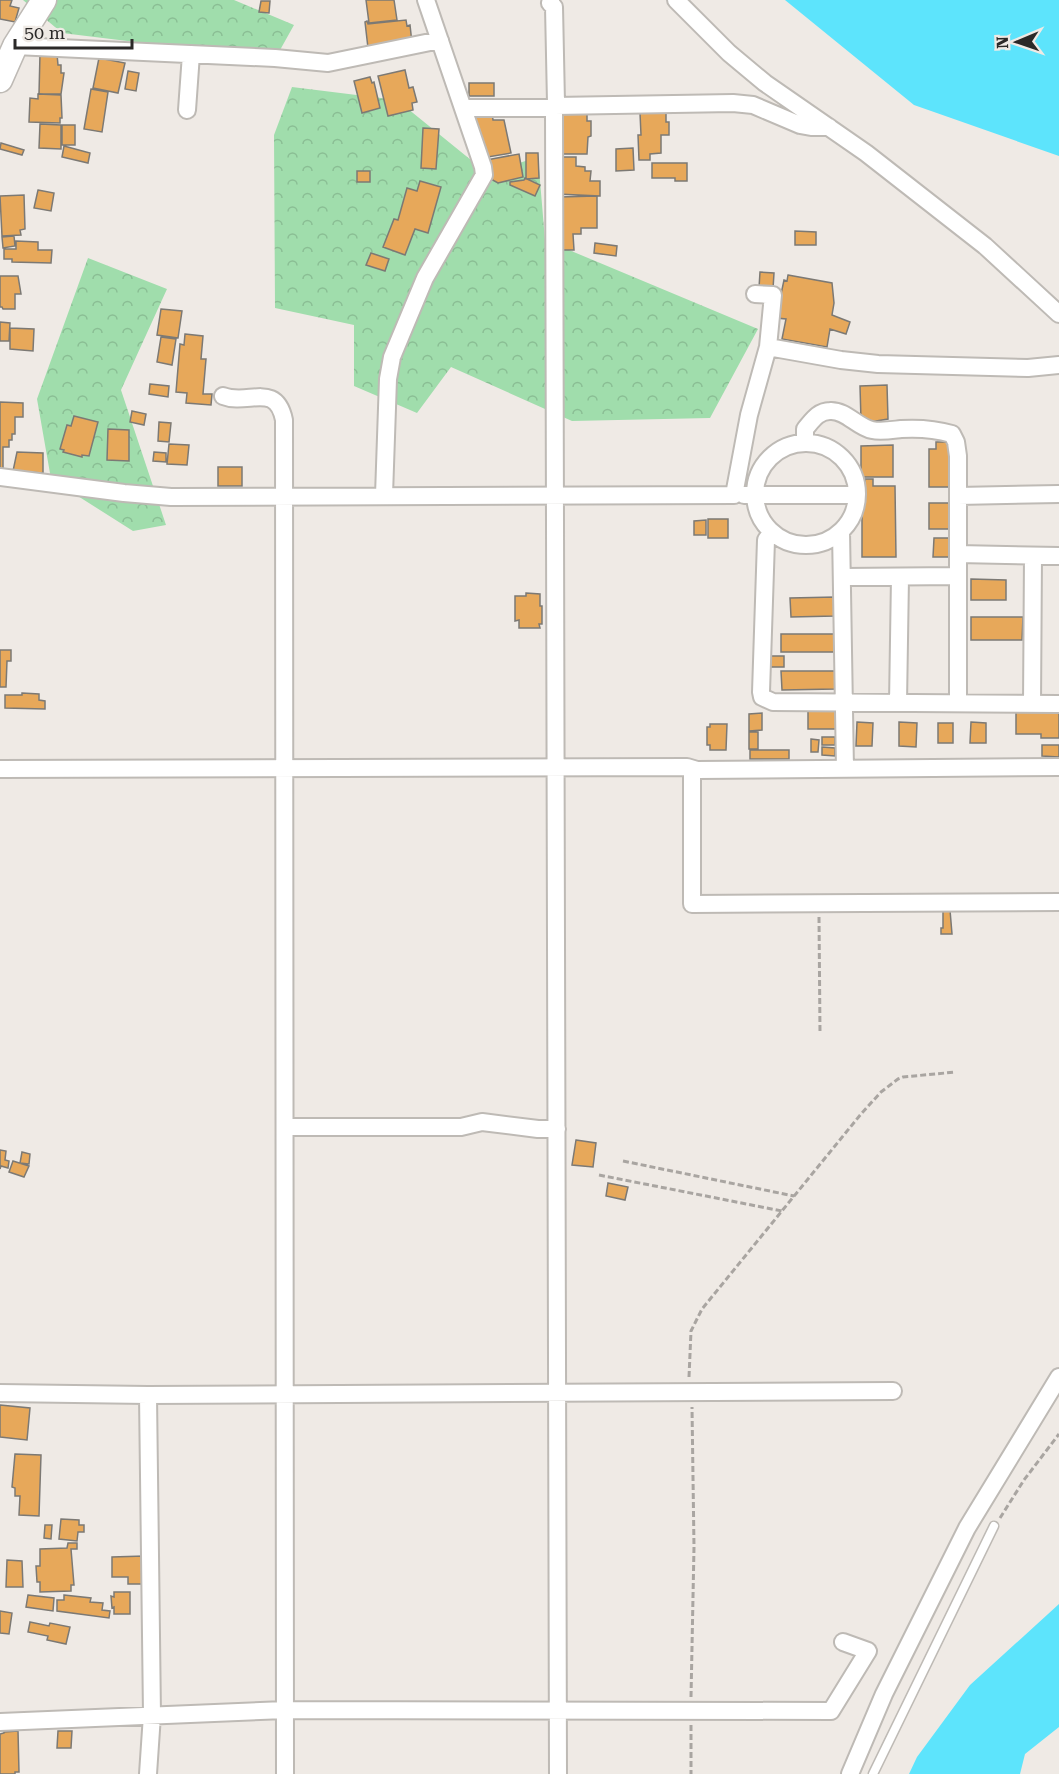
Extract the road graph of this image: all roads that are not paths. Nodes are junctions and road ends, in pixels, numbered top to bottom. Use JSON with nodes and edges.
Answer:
{"nodes":[{"id":1,"x":44,"y":0,"type":"edge"},
{"id":2,"x":426,"y":0,"type":"edge"},
{"id":3,"x":551,"y":0,"type":"edge"},
{"id":4,"x":676,"y":0,"type":"edge"},
{"id":5,"x":440,"y":40,"type":"junction"},
{"id":6,"x":15,"y":46,"type":"junction"},
{"id":7,"x":191,"y":54,"type":"junction"},
{"id":8,"x":0,"y":80,"type":"edge"},
{"id":9,"x":554,"y":107,"type":"junction"},
{"id":10,"x":464,"y":108,"type":"junction"},
{"id":11,"x":187,"y":110,"type":"dead end"},
{"id":12,"x":829,"y":128,"type":"junction"},
{"id":13,"x":755,"y":294,"type":"dead end"},
{"id":14,"x":1059,"y":314,"type":"edge"},
{"id":15,"x":768,"y":346,"type":"junction"},
{"id":16,"x":1059,"y":364,"type":"edge"},
{"id":17,"x":224,"y":396,"type":"dead end"},
{"id":18,"x":805,"y":442,"type":"junction"},
{"id":19,"x":0,"y":477,"type":"edge"},
{"id":20,"x":1059,"y":494,"type":"edge"},
{"id":21,"x":384,"y":495,"type":"junction"},
{"id":22,"x":555,"y":495,"type":"junction"},
{"id":23,"x":734,"y":495,"type":"junction"},
{"id":24,"x":754,"y":495,"type":"junction"},
{"id":25,"x":857,"y":495,"type":"junction"},
{"id":26,"x":285,"y":496,"type":"junction"},
{"id":27,"x":958,"y":496,"type":"junction"},
{"id":28,"x":842,"y":531,"type":"junction"},
{"id":29,"x":771,"y":533,"type":"junction"},
{"id":30,"x":958,"y":554,"type":"junction"},
{"id":31,"x":1033,"y":556,"type":"junction"},
{"id":32,"x":1059,"y":556,"type":"edge"},
{"id":33,"x":958,"y":576,"type":"junction"},
{"id":34,"x":900,"y":577,"type":"junction"},
{"id":35,"x":843,"y":578,"type":"junction"},
{"id":36,"x":844,"y":703,"type":"junction"},
{"id":37,"x":898,"y":703,"type":"junction"},
{"id":38,"x":958,"y":703,"type":"junction"},
{"id":39,"x":1032,"y":704,"type":"junction"},
{"id":40,"x":1059,"y":704,"type":"edge"},
{"id":41,"x":1059,"y":767,"type":"edge"},
{"id":42,"x":285,"y":768,"type":"junction"},
{"id":43,"x":555,"y":768,"type":"junction"},
{"id":44,"x":0,"y":769,"type":"edge"},
{"id":45,"x":692,"y":769,"type":"junction"},
{"id":46,"x":844,"y":769,"type":"junction"},
{"id":47,"x":1059,"y":902,"type":"edge"},
{"id":48,"x":285,"y":1127,"type":"junction"},
{"id":49,"x":557,"y":1129,"type":"junction"},
{"id":50,"x":1059,"y":1377,"type":"edge"},
{"id":51,"x":893,"y":1391,"type":"dead end"},
{"id":52,"x":559,"y":1392,"type":"junction"},
{"id":53,"x":0,"y":1393,"type":"edge"},
{"id":54,"x":285,"y":1394,"type":"junction"},
{"id":55,"x":148,"y":1395,"type":"junction"},
{"id":56,"x":994,"y":1526,"type":"road end"},
{"id":57,"x":843,"y":1642,"type":"dead end"},
{"id":58,"x":285,"y":1710,"type":"junction"},
{"id":59,"x":559,"y":1711,"type":"junction"},
{"id":60,"x":152,"y":1715,"type":"junction"},
{"id":61,"x":0,"y":1722,"type":"edge"},
{"id":62,"x":148,"y":1774,"type":"edge"},
{"id":63,"x":285,"y":1774,"type":"edge"},
{"id":64,"x":558,"y":1774,"type":"edge"},
{"id":65,"x":850,"y":1774,"type":"edge"},
{"id":66,"x":873,"y":1774,"type":"edge"}],
"edges":[{"from":1,"to":6,"type":"street"},
{"from":2,"to":5,"type":"street"},
{"from":3,"to":9,"type":"street"},
{"from":4,"to":12,"type":"street"},
{"from":5,"to":7,"type":"street"},
{"from":5,"to":10,"type":"street"},
{"from":6,"to":7,"type":"street"},
{"from":6,"to":8,"type":"street"},
{"from":7,"to":11,"type":"street"},
{"from":9,"to":10,"type":"street"},
{"from":9,"to":12,"type":"street"},
{"from":9,"to":22,"type":"street"},
{"from":10,"to":21,"type":"street"},
{"from":12,"to":14,"type":"street"},
{"from":13,"to":15,"type":"street"},
{"from":15,"to":16,"type":"street"},
{"from":15,"to":23,"type":"street"},
{"from":17,"to":26,"type":"street"},
{"from":18,"to":24,"type":"street"},
{"from":18,"to":25,"type":"street"},
{"from":18,"to":27,"type":"street"},
{"from":19,"to":26,"type":"street"},
{"from":20,"to":27,"type":"street"},
{"from":21,"to":22,"type":"street"},
{"from":21,"to":26,"type":"street"},
{"from":22,"to":23,"type":"street"},
{"from":22,"to":43,"type":"street"},
{"from":23,"to":24,"type":"street"},
{"from":24,"to":25,"type":"street"},
{"from":24,"to":29,"type":"street"},
{"from":25,"to":28,"type":"street"},
{"from":26,"to":42,"type":"street"},
{"from":27,"to":30,"type":"street"},
{"from":28,"to":29,"type":"street"},
{"from":28,"to":35,"type":"street"},
{"from":29,"to":36,"type":"street"},
{"from":30,"to":31,"type":"street"},
{"from":30,"to":33,"type":"street"},
{"from":31,"to":32,"type":"street"},
{"from":31,"to":39,"type":"street"},
{"from":33,"to":34,"type":"street"},
{"from":33,"to":38,"type":"street"},
{"from":34,"to":35,"type":"street"},
{"from":34,"to":37,"type":"street"},
{"from":35,"to":36,"type":"street"},
{"from":36,"to":37,"type":"street"},
{"from":36,"to":46,"type":"street"},
{"from":37,"to":38,"type":"street"},
{"from":38,"to":39,"type":"street"},
{"from":39,"to":40,"type":"street"},
{"from":41,"to":46,"type":"street"},
{"from":42,"to":43,"type":"street"},
{"from":42,"to":44,"type":"street"},
{"from":42,"to":48,"type":"street"},
{"from":43,"to":45,"type":"street"},
{"from":43,"to":49,"type":"street"},
{"from":45,"to":46,"type":"street"},
{"from":45,"to":47,"type":"street"},
{"from":48,"to":49,"type":"street"},
{"from":48,"to":54,"type":"street"},
{"from":49,"to":52,"type":"street"},
{"from":50,"to":65,"type":"street"},
{"from":51,"to":52,"type":"street"},
{"from":52,"to":54,"type":"street"},
{"from":52,"to":59,"type":"street"},
{"from":53,"to":55,"type":"street"},
{"from":54,"to":55,"type":"street"},
{"from":54,"to":58,"type":"street"},
{"from":55,"to":60,"type":"street"},
{"from":56,"to":66,"type":"lane"},
{"from":57,"to":59,"type":"street"},
{"from":58,"to":59,"type":"street"},
{"from":58,"to":60,"type":"street"},
{"from":58,"to":63,"type":"street"},
{"from":59,"to":64,"type":"street"},
{"from":60,"to":61,"type":"street"},
{"from":60,"to":62,"type":"street"}]}
